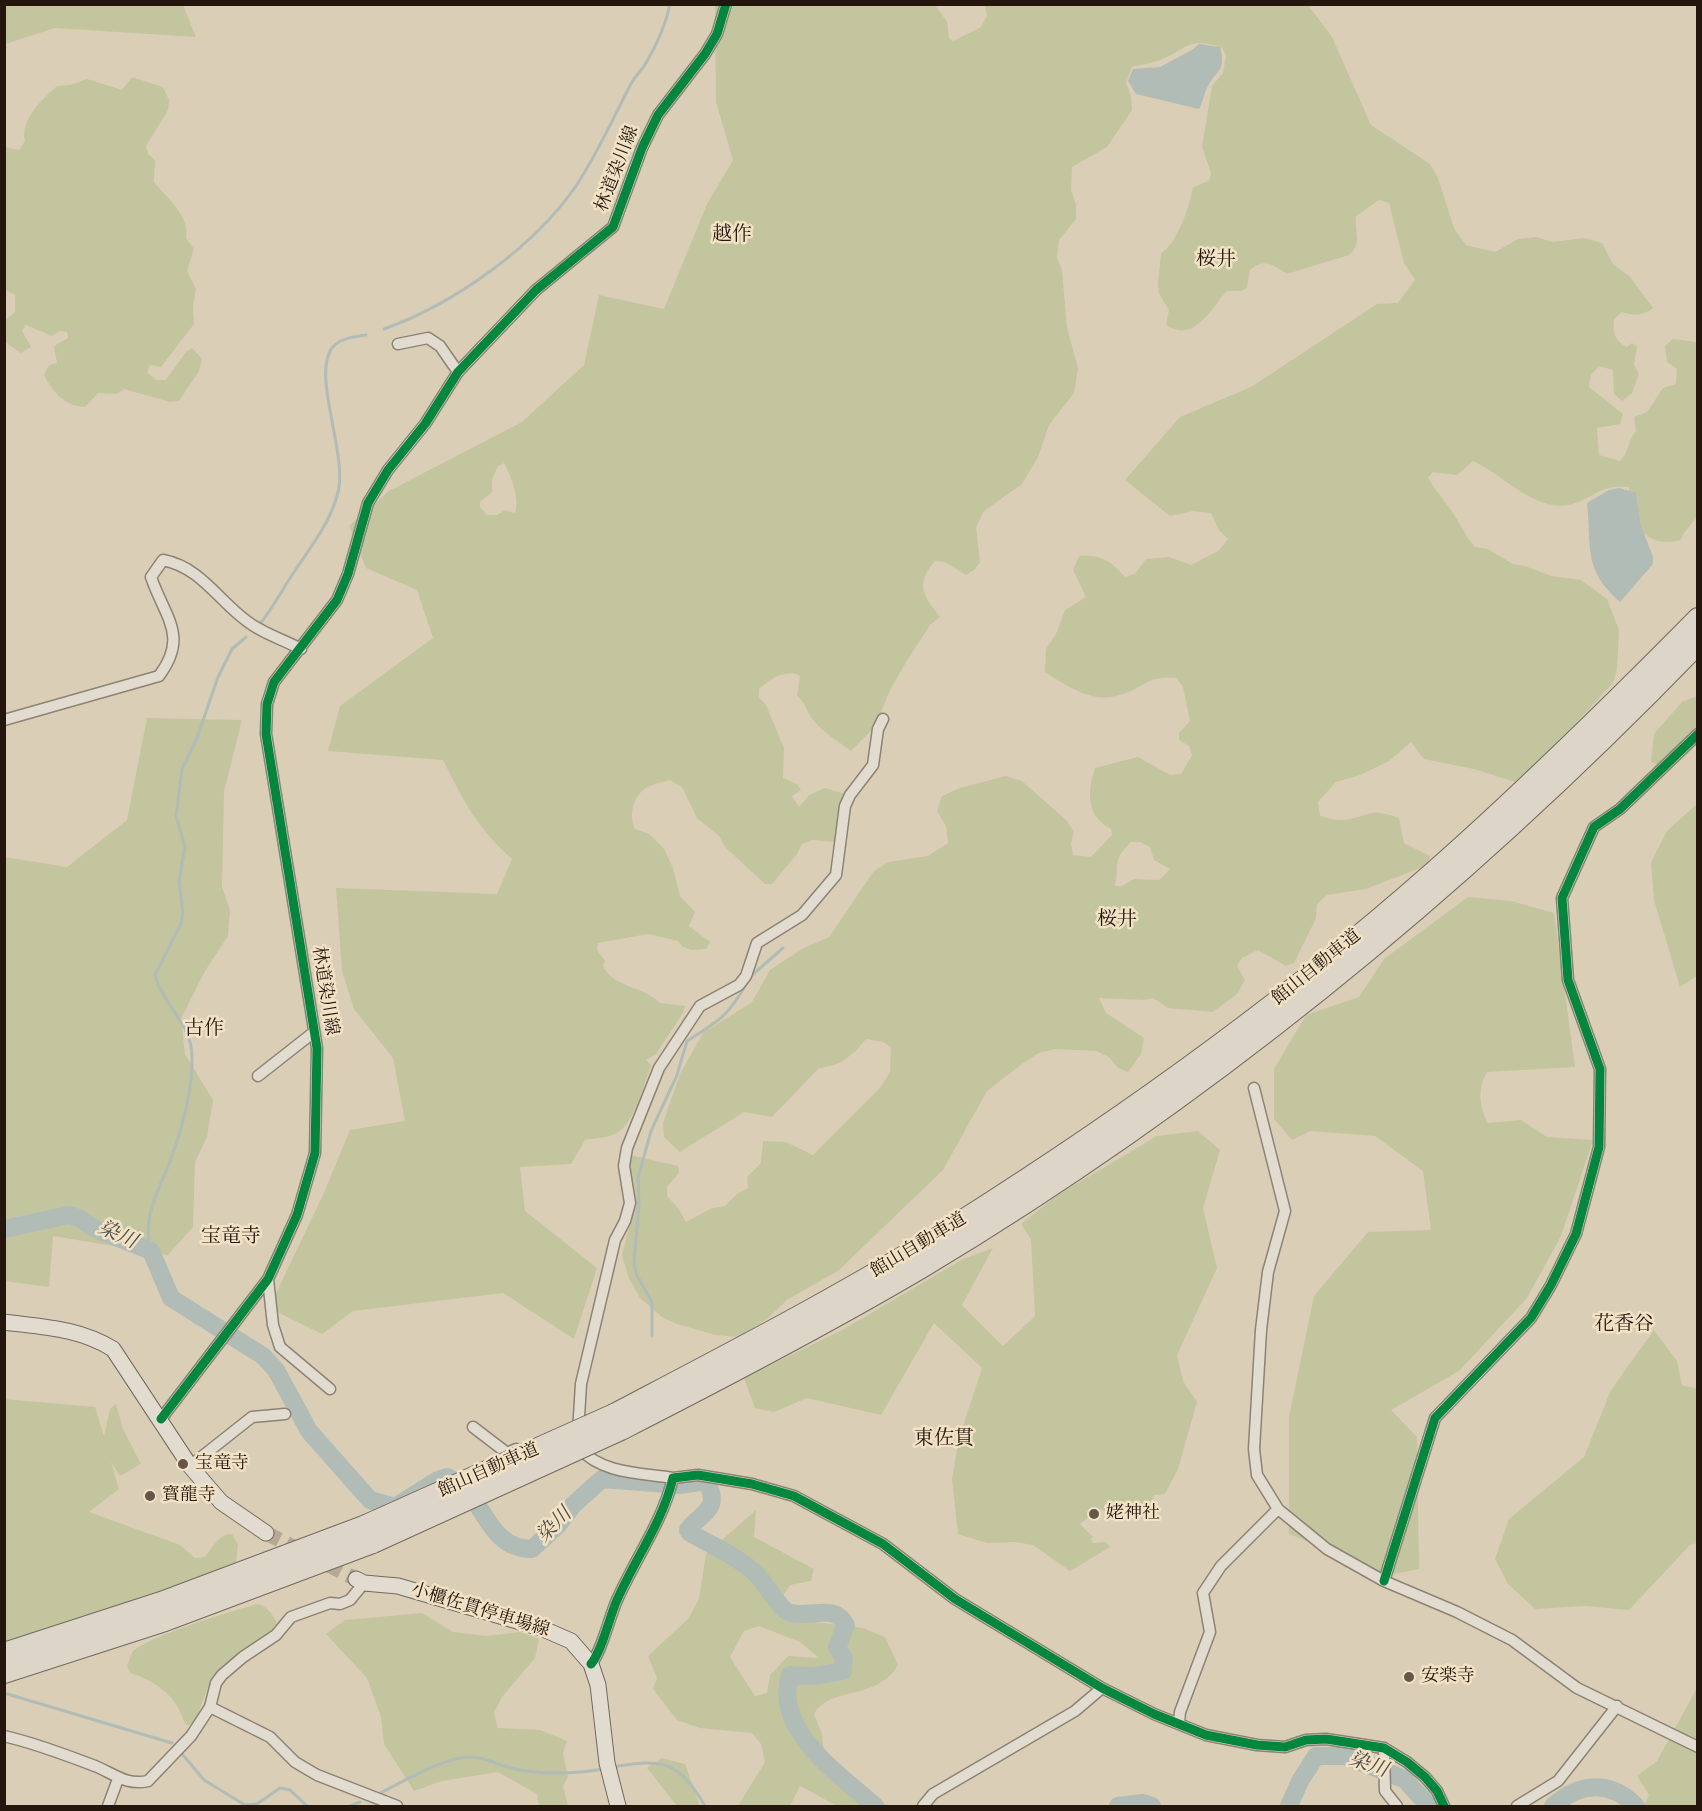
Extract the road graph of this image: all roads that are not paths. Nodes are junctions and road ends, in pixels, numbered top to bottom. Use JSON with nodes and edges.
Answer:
{"nodes":[{"id":1,"x":726,"y":4,"type":"edge"},
{"id":2,"x":398,"y":344,"type":"dead end"},
{"id":3,"x":458,"y":372,"type":"junction"},
{"id":4,"x":1698,"y":605,"type":"edge"},
{"id":5,"x":1698,"y":618,"type":"edge"},
{"id":6,"x":1698,"y":644,"type":"edge"},
{"id":7,"x":301,"y":649,"type":"junction"},
{"id":8,"x":1618,"y":698,"type":"junction"},
{"id":9,"x":883,"y":719,"type":"dead end"},
{"id":10,"x":4,"y":720,"type":"edge"},
{"id":11,"x":1698,"y":734,"type":"edge"},
{"id":12,"x":314,"y":1032,"type":"junction"},
{"id":13,"x":258,"y":1076,"type":"dead end"},
{"id":14,"x":1254,"y":1088,"type":"dead end"},
{"id":15,"x":268,"y":1279,"type":"junction"},
{"id":16,"x":4,"y":1322,"type":"edge"},
{"id":17,"x":330,"y":1389,"type":"dead end"},
{"id":18,"x":285,"y":1414,"type":"dead end"},
{"id":19,"x":161,"y":1419,"type":"junction"},
{"id":20,"x":617,"y":1422,"type":"junction"},
{"id":21,"x":577,"y":1425,"type":"junction"},
{"id":22,"x":473,"y":1426,"type":"dead end"},
{"id":23,"x":190,"y":1466,"type":"junction"},
{"id":24,"x":672,"y":1483,"type":"junction"},
{"id":25,"x":1278,"y":1509,"type":"junction"},
{"id":26,"x":266,"y":1533,"type":"tunnel mouth"},
{"id":27,"x":370,"y":1534,"type":"junction"},
{"id":28,"x":360,"y":1581,"type":"joint"},
{"id":29,"x":1384,"y":1581,"type":"junction"},
{"id":30,"x":4,"y":1653,"type":"edge"},
{"id":31,"x":591,"y":1664,"type":"junction"},
{"id":32,"x":4,"y":1673,"type":"edge"},
{"id":33,"x":1102,"y":1688,"type":"junction"},
{"id":34,"x":1617,"y":1706,"type":"junction"},
{"id":35,"x":210,"y":1707,"type":"junction"},
{"id":36,"x":1179,"y":1723,"type":"junction"},
{"id":37,"x":4,"y":1736,"type":"edge"},
{"id":38,"x":1698,"y":1747,"type":"edge"},
{"id":39,"x":1384,"y":1751,"type":"junction"},
{"id":40,"x":118,"y":1779,"type":"junction"},
{"id":41,"x":108,"y":1806,"type":"edge"},
{"id":42,"x":397,"y":1806,"type":"edge"},
{"id":43,"x":618,"y":1806,"type":"edge"},
{"id":44,"x":923,"y":1806,"type":"edge"},
{"id":45,"x":1397,"y":1806,"type":"edge"},
{"id":46,"x":1444,"y":1806,"type":"edge"},
{"id":47,"x":1517,"y":1806,"type":"edge"}],
"edges":[{"from":1,"to":3,"type":"street","name":"林道染川線"},
{"from":2,"to":3,"type":"street"},
{"from":3,"to":7,"type":"street","name":"林道染川線"},
{"from":4,"to":8,"type":"highway"},
{"from":5,"to":8,"type":"highway","name":"館山自動車道"},
{"from":6,"to":20,"type":"highway","name":"館山自動車道"},
{"from":7,"to":10,"type":"street"},
{"from":7,"to":12,"type":"street","name":"林道染川線"},
{"from":8,"to":20,"type":"highway","name":"館山自動車道"},
{"from":9,"to":21,"type":"street"},
{"from":11,"to":29,"type":"street"},
{"from":12,"to":13,"type":"street"},
{"from":12,"to":15,"type":"street","name":"林道染川線"},
{"from":14,"to":25,"type":"street"},
{"from":15,"to":17,"type":"street"},
{"from":15,"to":19,"type":"street","name":"林道染川線"},
{"from":16,"to":19,"type":"main road"},
{"from":18,"to":23,"type":"street"},
{"from":19,"to":23,"type":"main road"},
{"from":20,"to":27,"type":"highway","name":"館山自動車道","bridge":true},
{"from":21,"to":22,"type":"street"},
{"from":21,"to":24,"type":"street"},
{"from":23,"to":26,"type":"main road"},
{"from":24,"to":31,"type":"street"},
{"from":24,"to":33,"type":"street"},
{"from":25,"to":29,"type":"street"},
{"from":25,"to":36,"type":"street"},
{"from":27,"to":30,"type":"highway","name":"館山自動車道"},
{"from":27,"to":32,"type":"highway","name":"館山自動車道"},
{"from":28,"to":31,"type":"main road","name":"小櫃佐貫停車場線"},
{"from":28,"to":35,"type":"street"},
{"from":29,"to":34,"type":"street"},
{"from":31,"to":43,"type":"main road","name":"小櫃佐貫停車場線"},
{"from":33,"to":36,"type":"street"},
{"from":33,"to":44,"type":"street"},
{"from":34,"to":38,"type":"street"},
{"from":34,"to":47,"type":"street"},
{"from":35,"to":40,"type":"street"},
{"from":35,"to":42,"type":"street"},
{"from":36,"to":39,"type":"street"},
{"from":37,"to":40,"type":"street"},
{"from":39,"to":45,"type":"street"},
{"from":39,"to":46,"type":"street"},
{"from":40,"to":41,"type":"street"}]}
